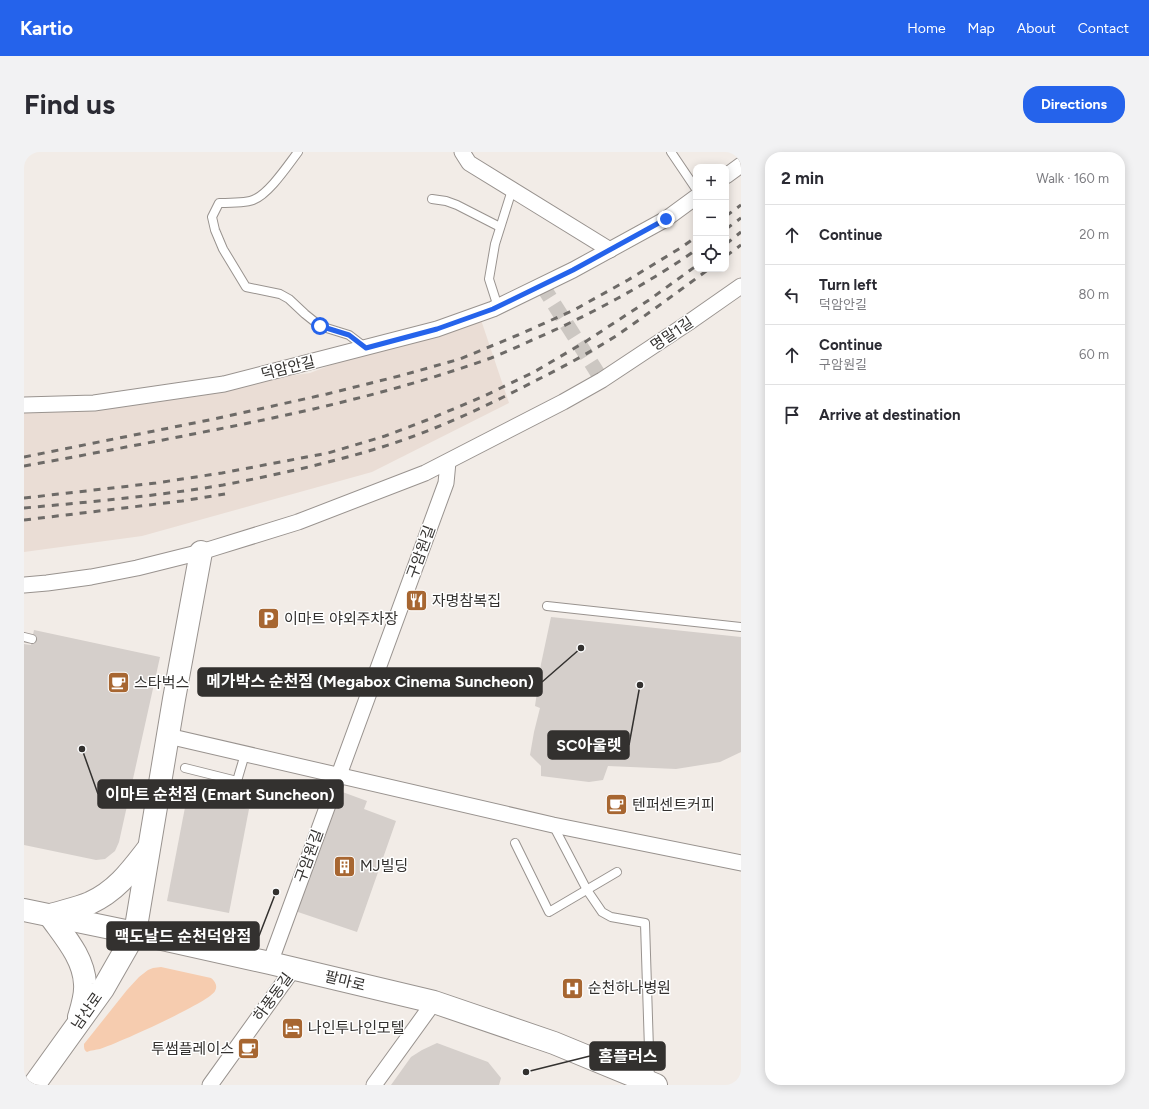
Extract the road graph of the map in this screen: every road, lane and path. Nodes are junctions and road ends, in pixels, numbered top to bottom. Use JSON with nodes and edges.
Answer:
{"nodes":[{"id":1,"x":298,"y":152,"type":"edge"},
{"id":2,"x":462,"y":152,"type":"edge"},
{"id":3,"x":671,"y":152,"type":"edge"},
{"id":4,"x":741,"y":165,"type":"edge"},
{"id":5,"x":729,"y":174,"type":"edge"},
{"id":6,"x":693,"y":185,"type":"edge"},
{"id":7,"x":512,"y":190,"type":"junction"},
{"id":8,"x":432,"y":199,"type":"dead end"},
{"id":9,"x":693,"y":200,"type":"edge"},
{"id":10,"x":500,"y":227,"type":"junction"},
{"id":11,"x":610,"y":250,"type":"junction"},
{"id":12,"x":741,"y":286,"type":"edge"},
{"id":13,"x":498,"y":307,"type":"junction"},
{"id":14,"x":366,"y":348,"type":"junction"},
{"id":15,"x":24,"y":404,"type":"edge"},
{"id":16,"x":448,"y":462,"type":"junction"},
{"id":17,"x":201,"y":552,"type":"junction"},
{"id":18,"x":24,"y":585,"type":"edge"},
{"id":19,"x":547,"y":606,"type":"dead end"},
{"id":20,"x":741,"y":628,"type":"edge"},
{"id":21,"x":168,"y":736,"type":"junction"},
{"id":22,"x":244,"y":754,"type":"junction"},
{"id":23,"x":185,"y":768,"type":"dead end"},
{"id":24,"x":339,"y":776,"type":"junction"},
{"id":25,"x":553,"y":825,"type":"junction"},
{"id":26,"x":515,"y":843,"type":"dead end"},
{"id":27,"x":148,"y":848,"type":"junction"},
{"id":28,"x":741,"y":863,"type":"edge"},
{"id":29,"x":617,"y":872,"type":"dead end"},
{"id":30,"x":587,"y":890,"type":"junction"},
{"id":31,"x":24,"y":910,"type":"edge"},
{"id":32,"x":50,"y":916,"type":"junction"},
{"id":33,"x":135,"y":933,"type":"junction"},
{"id":34,"x":270,"y":963,"type":"junction"},
{"id":35,"x":294,"y":968,"type":"junction"},
{"id":36,"x":434,"y":1002,"type":"junction"},
{"id":37,"x":77,"y":1026,"type":"junction"},
{"id":38,"x":644,"y":1082,"type":"edge"},
{"id":39,"x":34,"y":1085,"type":"edge"},
{"id":40,"x":210,"y":1085,"type":"edge"},
{"id":41,"x":374,"y":1085,"type":"edge"}],
"edges":[{"from":1,"to":14,"type":"lane"},
{"from":2,"to":7,"type":"street"},
{"from":3,"to":6,"type":"lane"},
{"from":4,"to":5,"type":"street"},
{"from":7,"to":10,"type":"lane"},
{"from":7,"to":11,"type":"street"},
{"from":8,"to":10,"type":"lane"},
{"from":9,"to":11,"type":"street"},
{"from":10,"to":13,"type":"lane"},
{"from":11,"to":13,"type":"street","name":"덕암안길"},
{"from":12,"to":16,"type":"street","name":"명말1길"},
{"from":13,"to":14,"type":"street","name":"덕암안길"},
{"from":14,"to":15,"type":"street","name":"덕암안길"},
{"from":16,"to":17,"type":"street"},
{"from":16,"to":24,"type":"street","name":"구암원길"},
{"from":17,"to":18,"type":"street"},
{"from":17,"to":21,"type":"street"},
{"from":19,"to":20,"type":"lane"},
{"from":21,"to":22,"type":"street"},
{"from":21,"to":27,"type":"street"},
{"from":22,"to":23,"type":"lane"},
{"from":22,"to":24,"type":"street"},
{"from":24,"to":25,"type":"street"},
{"from":24,"to":34,"type":"street","name":"구암원길"},
{"from":25,"to":28,"type":"street"},
{"from":25,"to":30,"type":"lane"},
{"from":26,"to":30,"type":"lane"},
{"from":27,"to":32,"type":"street"},
{"from":27,"to":33,"type":"street"},
{"from":29,"to":30,"type":"lane"},
{"from":30,"to":38,"type":"lane"},
{"from":31,"to":32,"type":"street","name":"팔마로"},
{"from":32,"to":33,"type":"street","name":"팔마로"},
{"from":32,"to":37,"type":"street"},
{"from":33,"to":34,"type":"street","name":"팔마로"},
{"from":33,"to":37,"type":"street","name":"남산로"},
{"from":34,"to":35,"type":"street","name":"팔마로"},
{"from":35,"to":36,"type":"street","name":"팔마로"},
{"from":35,"to":40,"type":"street","name":"하풍동길"},
{"from":36,"to":38,"type":"street","name":"팔마로"},
{"from":36,"to":41,"type":"street"},
{"from":37,"to":39,"type":"street","name":"남산로"}]}
